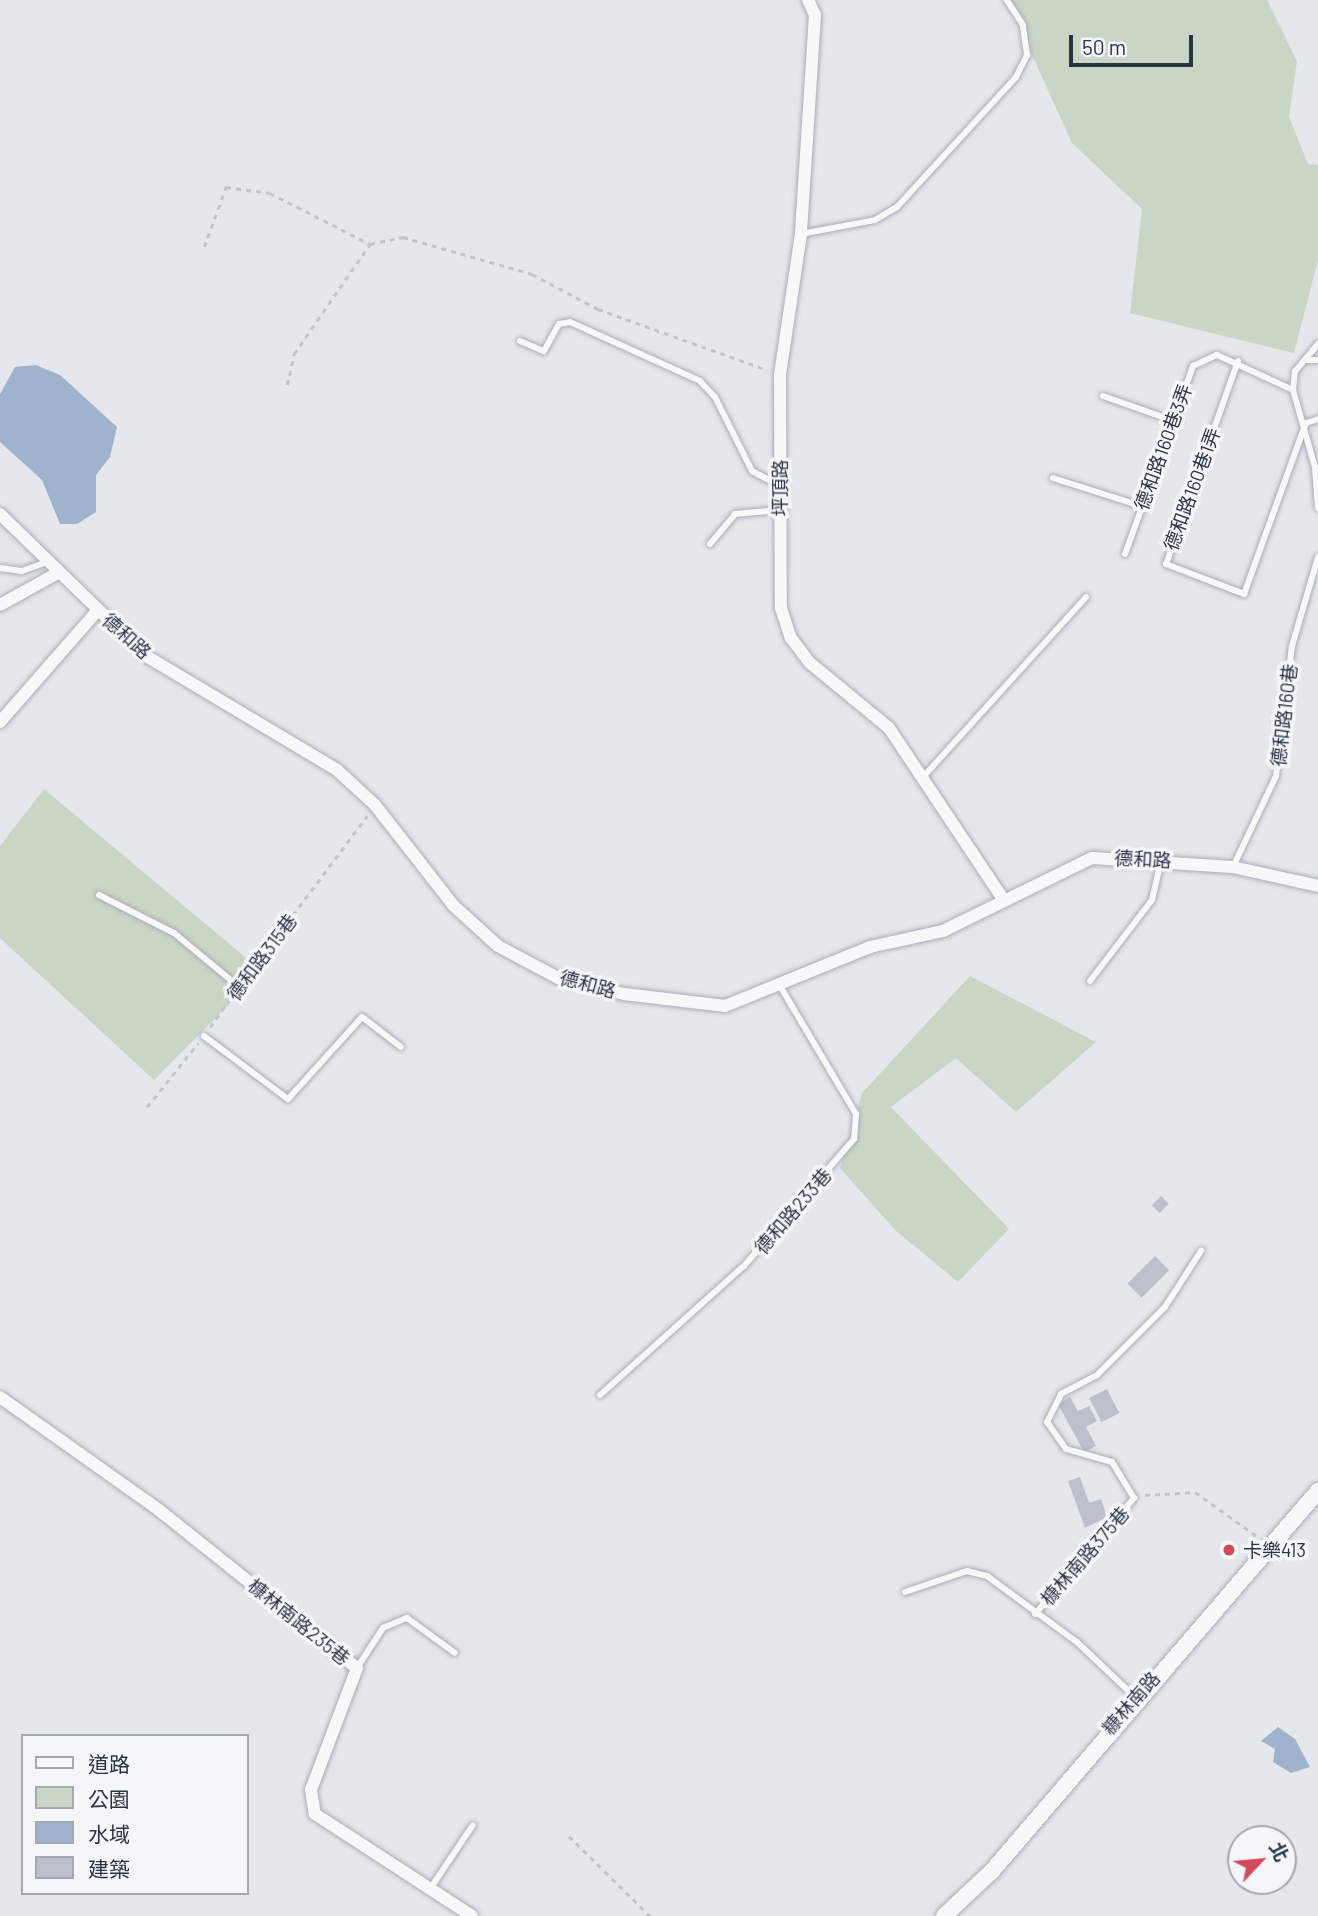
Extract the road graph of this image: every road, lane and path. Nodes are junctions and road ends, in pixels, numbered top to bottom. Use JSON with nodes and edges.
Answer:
{"nodes":[{"id":1,"x":808,"y":0,"type":"edge"},
{"id":2,"x":1007,"y":0,"type":"edge"},
{"id":3,"x":800,"y":234,"type":"junction"},
{"id":4,"x":370,"y":244,"type":"junction"},
{"id":5,"x":204,"y":247,"type":"dead end"},
{"id":6,"x":520,"y":341,"type":"dead end"},
{"id":7,"x":1318,"y":344,"type":"edge"},
{"id":8,"x":1307,"y":360,"type":"junction"},
{"id":9,"x":1318,"y":360,"type":"edge"},
{"id":10,"x":1238,"y":361,"type":"junction"},
{"id":11,"x":779,"y":375,"type":"junction"},
{"id":12,"x":287,"y":385,"type":"dead end"},
{"id":13,"x":1293,"y":390,"type":"junction"},
{"id":14,"x":1103,"y":396,"type":"dead end"},
{"id":15,"x":1318,"y":418,"type":"edge"},
{"id":16,"x":1171,"y":420,"type":"junction"},
{"id":17,"x":1306,"y":423,"type":"junction"},
{"id":18,"x":1053,"y":478,"type":"dead end"},
{"id":19,"x":780,"y":486,"type":"junction"},
{"id":20,"x":1141,"y":506,"type":"junction"},
{"id":21,"x":1318,"y":508,"type":"edge"},
{"id":22,"x":780,"y":510,"type":"junction"},
{"id":23,"x":0,"y":514,"type":"edge"},
{"id":24,"x":710,"y":544,"type":"dead end"},
{"id":25,"x":1125,"y":554,"type":"dead end"},
{"id":26,"x":1318,"y":557,"type":"edge"},
{"id":27,"x":51,"y":561,"type":"junction"},
{"id":28,"x":0,"y":568,"type":"edge"},
{"id":29,"x":58,"y":572,"type":"junction"},
{"id":30,"x":1086,"y":597,"type":"dead end"},
{"id":31,"x":0,"y":605,"type":"edge"},
{"id":32,"x":98,"y":610,"type":"junction"},
{"id":33,"x":0,"y":722,"type":"edge"},
{"id":34,"x":919,"y":781,"type":"junction"},
{"id":35,"x":375,"y":805,"type":"junction"},
{"id":36,"x":1162,"y":859,"type":"junction"},
{"id":37,"x":1233,"y":867,"type":"junction"},
{"id":38,"x":1318,"y":886,"type":"edge"},
{"id":39,"x":99,"y":895,"type":"dead end"},
{"id":40,"x":1003,"y":900,"type":"junction"},
{"id":41,"x":1090,"y":981,"type":"dead end"},
{"id":42,"x":780,"y":986,"type":"junction"},
{"id":43,"x":239,"y":987,"type":"junction"},
{"id":44,"x":204,"y":1036,"type":"junction"},
{"id":45,"x":401,"y":1047,"type":"dead end"},
{"id":46,"x":147,"y":1107,"type":"dead end"},
{"id":47,"x":1201,"y":1251,"type":"dead end"},
{"id":48,"x":600,"y":1395,"type":"dead end"},
{"id":49,"x":0,"y":1397,"type":"edge"},
{"id":50,"x":1318,"y":1491,"type":"edge"},
{"id":51,"x":1134,"y":1498,"type":"junction"},
{"id":52,"x":1270,"y":1547,"type":"junction"},
{"id":53,"x":905,"y":1592,"type":"dead end"},
{"id":54,"x":1035,"y":1614,"type":"junction"},
{"id":55,"x":455,"y":1653,"type":"dead end"},
{"id":56,"x":357,"y":1668,"type":"junction"},
{"id":57,"x":1135,"y":1697,"type":"junction"},
{"id":58,"x":472,"y":1825,"type":"dead end"},
{"id":59,"x":569,"y":1836,"type":"dead end"},
{"id":60,"x":432,"y":1885,"type":"junction"},
{"id":61,"x":472,"y":1916,"type":"edge"},
{"id":62,"x":650,"y":1916,"type":"edge"},
{"id":63,"x":944,"y":1916,"type":"edge"}],
"edges":[{"from":1,"to":3,"type":"street","name":"坪頂路"},
{"from":2,"to":3,"type":"lane"},
{"from":3,"to":11,"type":"street","name":"坪頂路"},
{"from":4,"to":5,"type":"path"},
{"from":4,"to":11,"type":"path"},
{"from":4,"to":12,"type":"path"},
{"from":6,"to":19,"type":"lane"},
{"from":7,"to":8,"type":"lane"},
{"from":8,"to":9,"type":"lane"},
{"from":8,"to":13,"type":"lane"},
{"from":10,"to":13,"type":"lane","name":"德和路160巷3弄"},
{"from":10,"to":16,"type":"lane","name":"德和路160巷3弄"},
{"from":10,"to":17,"type":"lane","name":"德和路160巷1弄"},
{"from":11,"to":19,"type":"street","name":"坪頂路"},
{"from":13,"to":17,"type":"lane"},
{"from":14,"to":16,"type":"lane"},
{"from":15,"to":17,"type":"lane"},
{"from":16,"to":20,"type":"lane","name":"德和路160巷3弄"},
{"from":17,"to":21,"type":"lane"},
{"from":18,"to":20,"type":"lane"},
{"from":19,"to":22,"type":"street","name":"坪頂路"},
{"from":20,"to":25,"type":"lane","name":"德和路160巷3弄"},
{"from":22,"to":24,"type":"lane"},
{"from":22,"to":34,"type":"street","name":"坪頂路"},
{"from":23,"to":27,"type":"street","name":"德和路"},
{"from":26,"to":37,"type":"lane","name":"德和路160巷"},
{"from":27,"to":28,"type":"lane"},
{"from":27,"to":29,"type":"street","name":"德和路"},
{"from":29,"to":31,"type":"street"},
{"from":29,"to":32,"type":"street","name":"德和路"},
{"from":30,"to":34,"type":"lane"},
{"from":32,"to":33,"type":"street"},
{"from":32,"to":35,"type":"street","name":"德和路"},
{"from":34,"to":40,"type":"street","name":"坪頂路"},
{"from":35,"to":42,"type":"street","name":"德和路"},
{"from":35,"to":43,"type":"path","name":"德和路315巷"},
{"from":36,"to":37,"type":"street","name":"德和路"},
{"from":36,"to":40,"type":"street","name":"德和路"},
{"from":36,"to":41,"type":"lane"},
{"from":37,"to":38,"type":"street","name":"德和路"},
{"from":39,"to":43,"type":"lane"},
{"from":40,"to":42,"type":"street","name":"德和路"},
{"from":42,"to":48,"type":"lane","name":"德和路233巷"},
{"from":43,"to":44,"type":"path","name":"德和路315巷"},
{"from":44,"to":45,"type":"lane"},
{"from":44,"to":46,"type":"path","name":"德和路315巷"},
{"from":47,"to":51,"type":"lane"},
{"from":49,"to":56,"type":"street","name":"槺林南路235巷"},
{"from":50,"to":52,"type":"street","name":"糠林南路"},
{"from":51,"to":52,"type":"path"},
{"from":51,"to":54,"type":"lane","name":"槺林南路375巷"},
{"from":52,"to":57,"type":"street","name":"糠林南路"},
{"from":53,"to":54,"type":"lane","name":"槺林南路375巷"},
{"from":54,"to":57,"type":"lane","name":"槺林南路375巷"},
{"from":55,"to":56,"type":"lane"},
{"from":56,"to":60,"type":"street","name":"槺林南路235巷"},
{"from":57,"to":63,"type":"street","name":"糠林南路"},
{"from":58,"to":60,"type":"lane"},
{"from":59,"to":62,"type":"path"},
{"from":60,"to":61,"type":"street","name":"槺林南路235巷"}]}
